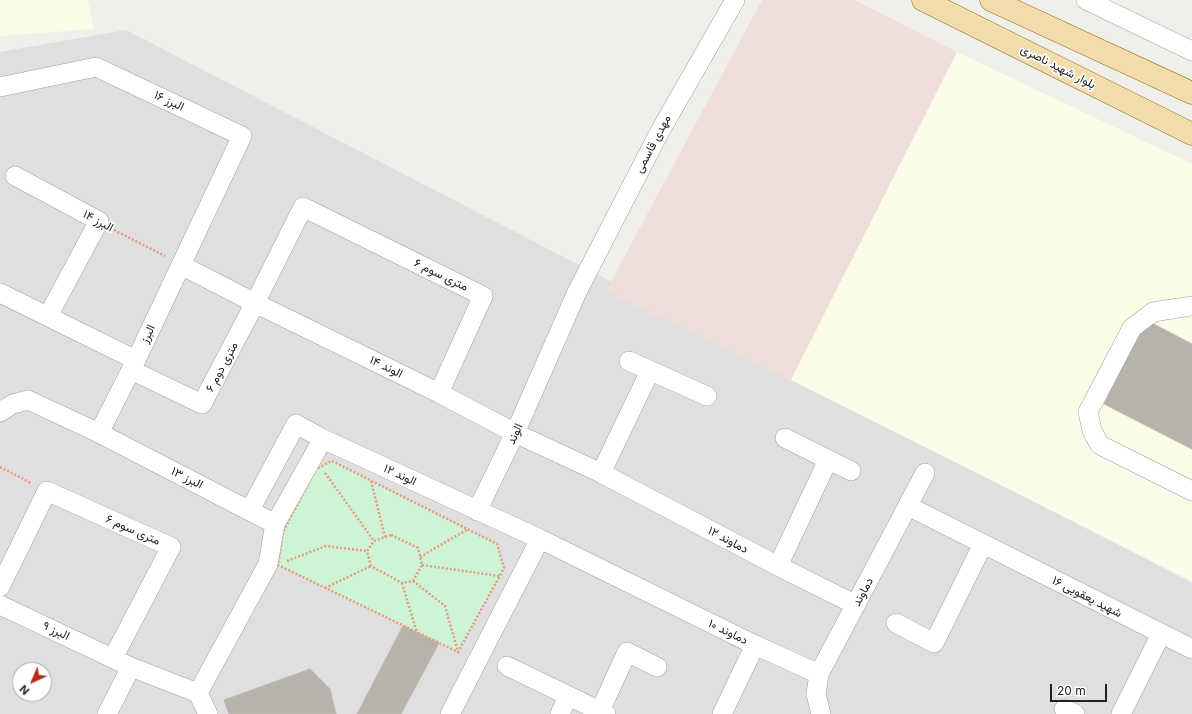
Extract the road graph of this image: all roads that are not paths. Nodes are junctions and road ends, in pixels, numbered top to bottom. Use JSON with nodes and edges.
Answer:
{"nodes":[{"id":1,"x":735,"y":0,"type":"edge"},
{"id":2,"x":923,"y":0,"type":"edge"},
{"id":3,"x":991,"y":0,"type":"edge"},
{"id":4,"x":1086,"y":0,"type":"edge"},
{"id":5,"x":1192,"y":51,"type":"edge"},
{"id":6,"x":0,"y":87,"type":"edge"},
{"id":7,"x":1192,"y":93,"type":"edge"},
{"id":8,"x":1192,"y":134,"type":"edge"},
{"id":9,"x":242,"y":136,"type":"joint"},
{"id":10,"x":15,"y":176,"type":"dead end"},
{"id":11,"x":181,"y":265,"type":"junction"},
{"id":12,"x":577,"y":292,"type":"joint"},
{"id":13,"x":0,"y":293,"type":"edge"},
{"id":14,"x":255,"y":303,"type":"junction"},
{"id":15,"x":1192,"y":306,"type":"edge"},
{"id":16,"x":48,"y":316,"type":"junction"},
{"id":17,"x":629,"y":361,"type":"dead end"},
{"id":18,"x":134,"y":365,"type":"junction"},
{"id":19,"x":650,"y":371,"type":"junction"},
{"id":20,"x":439,"y":393,"type":"junction"},
{"id":21,"x":707,"y":396,"type":"dead end"},
{"id":22,"x":0,"y":412,"type":"edge"},
{"id":23,"x":99,"y":433,"type":"junction"},
{"id":24,"x":515,"y":433,"type":"junction"},
{"id":25,"x":785,"y":438,"type":"dead end"},
{"id":26,"x":323,"y":439,"type":"junction"},
{"id":27,"x":828,"y":460,"type":"junction"},
{"id":28,"x":851,"y":471,"type":"dead end"},
{"id":29,"x":925,"y":473,"type":"dead end"},
{"id":30,"x":601,"y":474,"type":"junction"},
{"id":31,"x":1192,"y":491,"type":"edge"},
{"id":32,"x":908,"y":506,"type":"junction"},
{"id":33,"x":250,"y":510,"type":"junction"},
{"id":34,"x":477,"y":511,"type":"junction"},
{"id":35,"x":275,"y":524,"type":"junction"},
{"id":36,"x":540,"y":539,"type":"junction"},
{"id":37,"x":983,"y":544,"type":"junction"},
{"id":38,"x":778,"y":566,"type":"junction"},
{"id":39,"x":0,"y":587,"type":"edge"},
{"id":40,"x":0,"y":605,"type":"edge"},
{"id":41,"x":856,"y":605,"type":"junction"},
{"id":42,"x":896,"y":623,"type":"dead end"},
{"id":43,"x":1161,"y":634,"type":"junction"},
{"id":44,"x":755,"y":645,"type":"junction"},
{"id":45,"x":1192,"y":649,"type":"edge"},
{"id":46,"x":113,"y":658,"type":"junction"},
{"id":47,"x":507,"y":666,"type":"dead end"},
{"id":48,"x":131,"y":667,"type":"junction"},
{"id":49,"x":657,"y":667,"type":"dead end"},
{"id":50,"x":819,"y":674,"type":"junction"},
{"id":51,"x":198,"y":693,"type":"junction"},
{"id":52,"x":568,"y":696,"type":"junction"},
{"id":53,"x":603,"y":712,"type":"edge"},
{"id":54,"x":107,"y":714,"type":"edge"},
{"id":55,"x":208,"y":714,"type":"edge"},
{"id":56,"x":450,"y":714,"type":"edge"},
{"id":57,"x":560,"y":714,"type":"edge"},
{"id":58,"x":722,"y":714,"type":"edge"},
{"id":59,"x":821,"y":714,"type":"edge"},
{"id":60,"x":1120,"y":714,"type":"edge"}],
"edges":[{"from":1,"to":12,"type":"street","name":"مهدی قاسمی"},
{"from":2,"to":8,"type":"main road","name":"بلوار شهید ناصری"},
{"from":3,"to":7,"type":"main road"},
{"from":4,"to":5,"type":"street"},
{"from":6,"to":9,"type":"street","name":"البرز ۱۶"},
{"from":9,"to":11,"type":"street","name":"البرز"},
{"from":10,"to":16,"type":"street","name":"البرز ۱۴"},
{"from":11,"to":14,"type":"street","name":"الوند ۱۴"},
{"from":11,"to":18,"type":"street","name":"البرز"},
{"from":12,"to":24,"type":"street","name":"الوند"},
{"from":13,"to":16,"type":"street"},
{"from":14,"to":18,"type":"street","name":"۶ متری دوم"},
{"from":14,"to":20,"type":"street","name":"الوند ۱۴"},
{"from":14,"to":20,"type":"street","name":"۶ متری سوم"},
{"from":15,"to":31,"type":"street"},
{"from":16,"to":18,"type":"street"},
{"from":17,"to":19,"type":"street"},
{"from":18,"to":23,"type":"street","name":"البرز"},
{"from":19,"to":21,"type":"street"},
{"from":19,"to":30,"type":"street"},
{"from":20,"to":24,"type":"street","name":"الوند ۱۴"},
{"from":22,"to":23,"type":"street"},
{"from":23,"to":33,"type":"street","name":"البرز ۱۳"},
{"from":24,"to":30,"type":"street","name":"دماوند ۱۲"},
{"from":24,"to":34,"type":"street","name":"الوند"},
{"from":25,"to":27,"type":"street"},
{"from":26,"to":33,"type":"street","name":"الوند ۱۲"},
{"from":26,"to":34,"type":"street","name":"الوند ۱۲"},
{"from":26,"to":35,"type":"street"},
{"from":27,"to":28,"type":"street"},
{"from":27,"to":38,"type":"street"},
{"from":29,"to":32,"type":"street","name":"دماوند"},
{"from":30,"to":38,"type":"street","name":"دماوند ۱۲"},
{"from":32,"to":37,"type":"street","name":"شهید یعقوبی ۱۶"},
{"from":32,"to":41,"type":"street","name":"دماوند"},
{"from":33,"to":35,"type":"street","name":"البرز ۱۳"},
{"from":34,"to":36,"type":"street"},
{"from":35,"to":51,"type":"street"},
{"from":36,"to":44,"type":"street","name":"دماوند ۱۰"},
{"from":36,"to":56,"type":"street"},
{"from":37,"to":42,"type":"street"},
{"from":37,"to":43,"type":"street","name":"شهید یعقوبی ۱۶"},
{"from":38,"to":41,"type":"street","name":"دماوند ۱۲"},
{"from":39,"to":46,"type":"street","name":"۶ متری سوم"},
{"from":40,"to":46,"type":"street","name":"البرز ۹"},
{"from":41,"to":50,"type":"street","name":"دماوند"},
{"from":43,"to":45,"type":"street","name":"شهید یعقوبی ۱۶"},
{"from":43,"to":60,"type":"street"},
{"from":44,"to":50,"type":"street","name":"دماوند ۱۰"},
{"from":44,"to":58,"type":"street"},
{"from":46,"to":48,"type":"street","name":"البرز ۹"},
{"from":47,"to":52,"type":"street"},
{"from":48,"to":51,"type":"street","name":"البرز ۹"},
{"from":48,"to":54,"type":"street"},
{"from":49,"to":53,"type":"street"},
{"from":50,"to":59,"type":"street","name":"دماوند"},
{"from":51,"to":55,"type":"street"},
{"from":52,"to":53,"type":"street"},
{"from":52,"to":57,"type":"street"}]}
